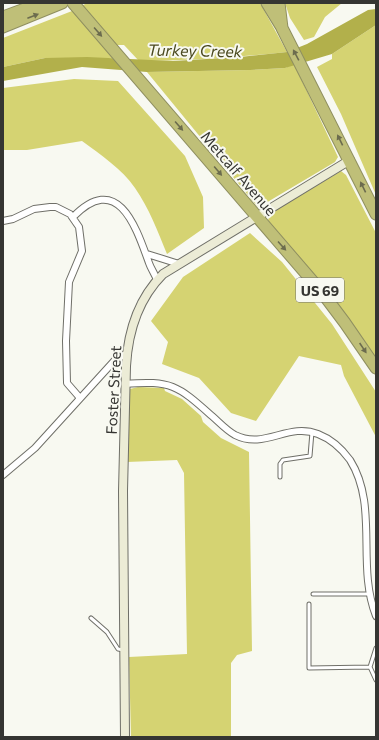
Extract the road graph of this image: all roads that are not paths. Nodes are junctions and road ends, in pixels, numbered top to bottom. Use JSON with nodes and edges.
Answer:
{"nodes":[{"id":1,"x":41,"y":3,"type":"edge"},
{"id":2,"x":62,"y":3,"type":"edge"},
{"id":3,"x":73,"y":3,"type":"edge"},
{"id":4,"x":267,"y":3,"type":"edge"},
{"id":5,"x":279,"y":3,"type":"edge"},
{"id":6,"x":3,"y":17,"type":"edge"},
{"id":7,"x":3,"y":27,"type":"edge"},
{"id":8,"x":282,"y":28,"type":"junction"},
{"id":9,"x":350,"y":160,"type":"junction"},
{"id":10,"x":376,"y":214,"type":"edge"},
{"id":11,"x":256,"y":216,"type":"junction"},
{"id":12,"x":73,"y":217,"type":"junction"},
{"id":13,"x":3,"y":221,"type":"edge"},
{"id":14,"x":147,"y":254,"type":"junction"},
{"id":15,"x":179,"y":264,"type":"junction"},
{"id":16,"x":157,"y":280,"type":"junction"},
{"id":17,"x":126,"y":354,"type":"junction"},
{"id":18,"x":376,"y":368,"type":"edge"},
{"id":19,"x":125,"y":384,"type":"junction"},
{"id":20,"x":80,"y":398,"type":"junction"},
{"id":21,"x":312,"y":432,"type":"junction"},
{"id":22,"x":3,"y":475,"type":"edge"},
{"id":23,"x":280,"y":477,"type":"dead end"},
{"id":24,"x":313,"y":594,"type":"dead end"},
{"id":25,"x":370,"y":594,"type":"junction"},
{"id":26,"x":309,"y":604,"type":"dead end"},
{"id":27,"x":376,"y":616,"type":"edge"},
{"id":28,"x":91,"y":618,"type":"dead end"},
{"id":29,"x":376,"y":648,"type":"edge"},
{"id":30,"x":124,"y":650,"type":"junction"},
{"id":31,"x":370,"y":667,"type":"junction"},
{"id":32,"x":376,"y":680,"type":"edge"},
{"id":33,"x":125,"y":737,"type":"edge"}],
"edges":[{"from":1,"to":6,"type":"highway"},
{"from":7,"to":2,"type":"highway","one_way":true},
{"from":3,"to":11,"type":"highway","name":"Metcalf Avenue","number":"US 69","one_way":true},
{"from":4,"to":8,"type":"highway"},
{"from":5,"to":8,"type":"highway"},
{"from":9,"to":8,"type":"highway","one_way":true},
{"from":10,"to":9,"type":"highway","one_way":true},
{"from":9,"to":11,"type":"street","name":"Foster Street"},
{"from":11,"to":15,"type":"street","name":"Foster Street"},
{"from":11,"to":18,"type":"highway","name":"Metcalf Avenue","number":"US 69","one_way":true},
{"from":12,"to":13,"type":"street"},
{"from":12,"to":14,"type":"street"},
{"from":12,"to":20,"type":"street"},
{"from":14,"to":15,"type":"street"},
{"from":14,"to":16,"type":"street"},
{"from":15,"to":16,"type":"street","name":"Foster Street"},
{"from":16,"to":17,"type":"street","name":"Foster Street"},
{"from":17,"to":19,"type":"street","name":"Foster Street"},
{"from":17,"to":20,"type":"street"},
{"from":19,"to":21,"type":"street"},
{"from":19,"to":30,"type":"street","name":"Foster Street"},
{"from":20,"to":22,"type":"street"},
{"from":21,"to":23,"type":"lane"},
{"from":21,"to":25,"type":"street"},
{"from":24,"to":25,"type":"lane"},
{"from":25,"to":27,"type":"street"},
{"from":26,"to":31,"type":"lane"},
{"from":28,"to":30,"type":"lane"},
{"from":29,"to":31,"type":"lane"},
{"from":30,"to":33,"type":"street","name":"Foster Street"},
{"from":31,"to":32,"type":"lane"}]}
